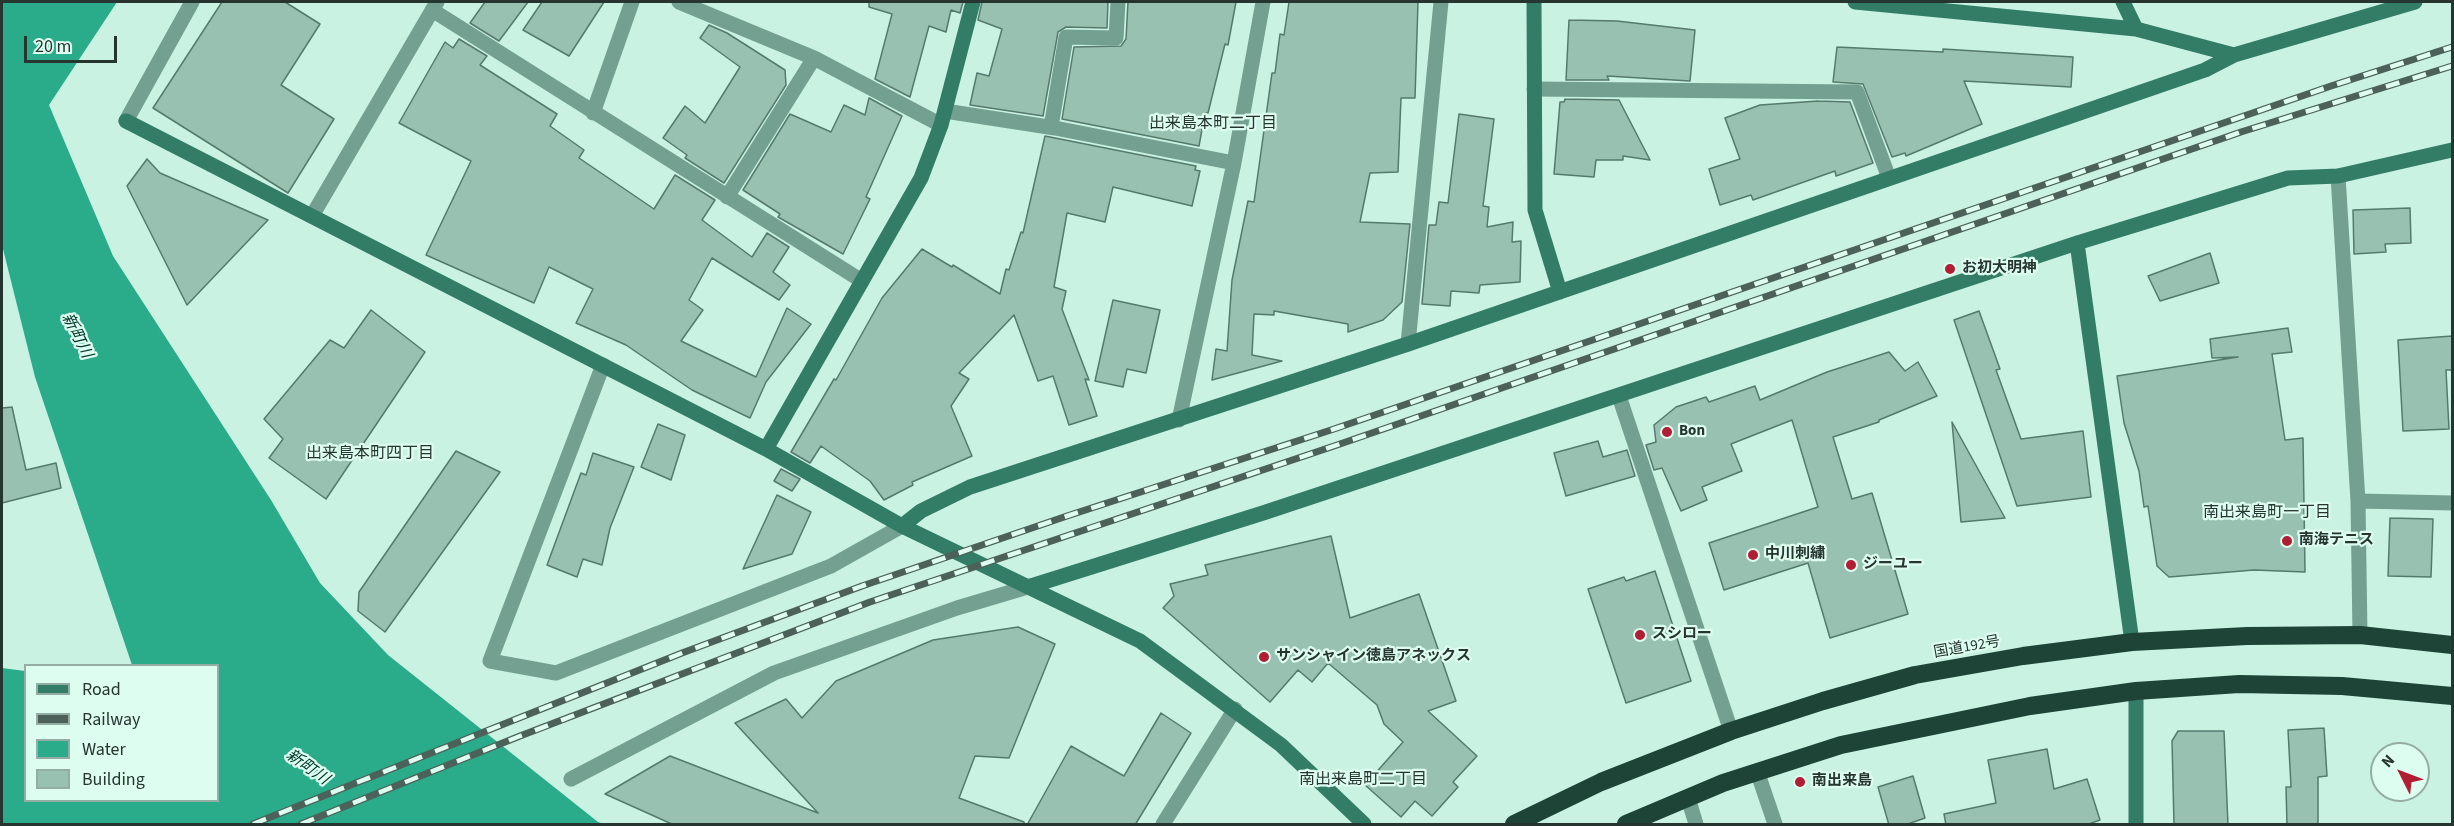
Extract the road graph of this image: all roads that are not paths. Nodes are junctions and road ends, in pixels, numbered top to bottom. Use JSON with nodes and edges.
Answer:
{"nodes":[{"id":1,"x":192,"y":2,"type":"edge"},
{"id":2,"x":632,"y":2,"type":"edge"},
{"id":3,"x":679,"y":2,"type":"edge"},
{"id":4,"x":973,"y":2,"type":"edge"},
{"id":5,"x":1119,"y":2,"type":"edge"},
{"id":6,"x":1263,"y":2,"type":"edge"},
{"id":7,"x":1441,"y":2,"type":"edge"},
{"id":8,"x":1534,"y":2,"type":"edge"},
{"id":9,"x":1855,"y":2,"type":"edge"},
{"id":10,"x":2123,"y":2,"type":"edge"},
{"id":11,"x":2410,"y":2,"type":"edge"},
{"id":12,"x":435,"y":6,"type":"edge"},
{"id":13,"x":2136,"y":29,"type":"junction"},
{"id":14,"x":2234,"y":55,"type":"junction"},
{"id":15,"x":814,"y":58,"type":"junction"},
{"id":16,"x":1534,"y":89,"type":"junction"},
{"id":17,"x":593,"y":113,"type":"junction"},
{"id":18,"x":943,"y":118,"type":"junction"},
{"id":19,"x":1051,"y":127,"type":"junction"},
{"id":20,"x":2451,"y":155,"type":"edge"},
{"id":21,"x":1234,"y":163,"type":"junction"},
{"id":22,"x":2338,"y":176,"type":"junction"},
{"id":23,"x":1889,"y":178,"type":"junction"},
{"id":24,"x":727,"y":197,"type":"junction"},
{"id":25,"x":312,"y":216,"type":"junction"},
{"id":26,"x":2077,"y":243,"type":"junction"},
{"id":27,"x":862,"y":281,"type":"junction"},
{"id":28,"x":1560,"y":292,"type":"junction"},
{"id":29,"x":1408,"y":344,"type":"junction"},
{"id":30,"x":603,"y":365,"type":"junction"},
{"id":31,"x":1619,"y":396,"type":"junction"},
{"id":32,"x":1179,"y":420,"type":"junction"},
{"id":33,"x":766,"y":449,"type":"junction"},
{"id":34,"x":2358,"y":501,"type":"junction"},
{"id":35,"x":2452,"y":503,"type":"edge"},
{"id":36,"x":902,"y":526,"type":"junction"},
{"id":37,"x":1031,"y":586,"type":"junction"},
{"id":38,"x":2360,"y":635,"type":"junction"},
{"id":39,"x":2132,"y":642,"type":"junction"},
{"id":40,"x":2452,"y":645,"type":"edge"},
{"id":41,"x":2136,"y":691,"type":"junction"},
{"id":42,"x":2452,"y":696,"type":"edge"},
{"id":43,"x":1235,"y":709,"type":"junction"},
{"id":44,"x":1731,"y":731,"type":"junction"},
{"id":45,"x":1757,"y":771,"type":"junction"},
{"id":46,"x":571,"y":779,"type":"dead end"},
{"id":47,"x":1688,"y":798,"type":"junction"},
{"id":48,"x":1631,"y":823,"type":"edge"},
{"id":49,"x":1163,"y":825,"type":"edge"},
{"id":50,"x":1364,"y":825,"type":"edge"},
{"id":51,"x":1514,"y":825,"type":"edge"},
{"id":52,"x":1696,"y":825,"type":"edge"},
{"id":53,"x":1775,"y":825,"type":"edge"},
{"id":54,"x":2136,"y":825,"type":"edge"}],
"edges":[{"from":1,"to":25,"type":"street"},
{"from":2,"to":17,"type":"street"},
{"from":3,"to":15,"type":"street"},
{"from":4,"to":18,"type":"street"},
{"from":5,"to":19,"type":"street"},
{"from":6,"to":21,"type":"street"},
{"from":7,"to":29,"type":"street"},
{"from":8,"to":16,"type":"street"},
{"from":9,"to":13,"type":"street"},
{"from":10,"to":13,"type":"street"},
{"from":11,"to":14,"type":"street"},
{"from":12,"to":17,"type":"street"},
{"from":12,"to":25,"type":"street"},
{"from":13,"to":14,"type":"street"},
{"from":14,"to":23,"type":"street"},
{"from":15,"to":18,"type":"street"},
{"from":15,"to":24,"type":"street"},
{"from":16,"to":23,"type":"street"},
{"from":16,"to":28,"type":"street"},
{"from":17,"to":24,"type":"street"},
{"from":18,"to":19,"type":"street"},
{"from":18,"to":27,"type":"street"},
{"from":19,"to":21,"type":"street"},
{"from":20,"to":22,"type":"street"},
{"from":21,"to":32,"type":"street"},
{"from":22,"to":26,"type":"street"},
{"from":22,"to":34,"type":"street"},
{"from":23,"to":28,"type":"street"},
{"from":24,"to":27,"type":"street"},
{"from":25,"to":30,"type":"street"},
{"from":26,"to":31,"type":"street"},
{"from":26,"to":39,"type":"street"},
{"from":27,"to":33,"type":"street"},
{"from":28,"to":29,"type":"street"},
{"from":29,"to":32,"type":"street"},
{"from":30,"to":33,"type":"street"},
{"from":30,"to":36,"type":"street"},
{"from":31,"to":37,"type":"street"},
{"from":31,"to":44,"type":"street"},
{"from":32,"to":36,"type":"street"},
{"from":33,"to":36,"type":"street"},
{"from":34,"to":35,"type":"street"},
{"from":34,"to":38,"type":"street"},
{"from":36,"to":37,"type":"street"},
{"from":37,"to":43,"type":"street"},
{"from":37,"to":46,"type":"street"},
{"from":38,"to":39,"type":"highway","name":"国道192号"},
{"from":38,"to":40,"type":"highway","name":"国道192号"},
{"from":39,"to":44,"type":"highway","name":"国道192号"},
{"from":41,"to":42,"type":"highway"},
{"from":41,"to":45,"type":"highway"},
{"from":41,"to":54,"type":"street"},
{"from":43,"to":49,"type":"street"},
{"from":43,"to":50,"type":"street"},
{"from":44,"to":51,"type":"highway","name":"国道192号"},
{"from":45,"to":47,"type":"highway"},
{"from":45,"to":53,"type":"street"},
{"from":47,"to":48,"type":"highway"},
{"from":47,"to":52,"type":"street"}]}
